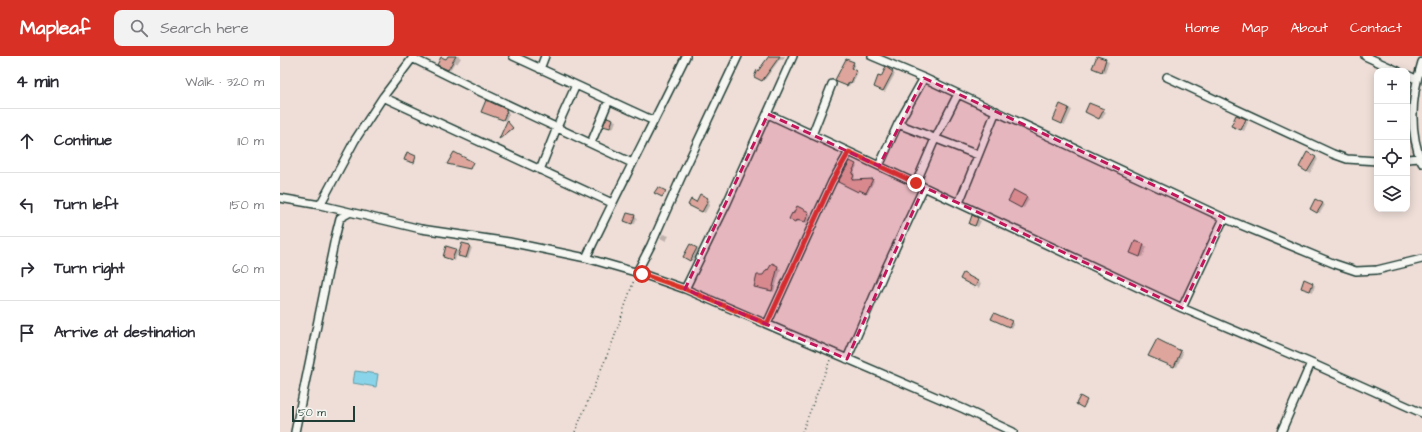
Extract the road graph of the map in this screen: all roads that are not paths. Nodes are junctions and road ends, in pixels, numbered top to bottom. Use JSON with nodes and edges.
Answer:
{"nodes":[{"id":1,"x":513,"y":56,"type":"edge"},
{"id":2,"x":545,"y":56,"type":"edge"},
{"id":3,"x":686,"y":56,"type":"edge"},
{"id":4,"x":738,"y":56,"type":"edge"},
{"id":5,"x":794,"y":56,"type":"edge"},
{"id":6,"x":872,"y":56,"type":"edge"},
{"id":7,"x":1365,"y":56,"type":"edge"},
{"id":8,"x":413,"y":57,"type":"edge"},
{"id":9,"x":1422,"y":62,"type":"edge"},
{"id":10,"x":1391,"y":68,"type":"edge"},
{"id":11,"x":540,"y":69,"type":"junction"},
{"id":12,"x":1410,"y":76,"type":"edge"},
{"id":13,"x":1168,"y":77,"type":"dead end"},
{"id":14,"x":924,"y":78,"type":"junction"},
{"id":15,"x":1416,"y":79,"type":"junction"},
{"id":16,"x":832,"y":84,"type":"dead end"},
{"id":17,"x":576,"y":85,"type":"junction"},
{"id":18,"x":958,"y":94,"type":"junction"},
{"id":19,"x":383,"y":97,"type":"junction"},
{"id":20,"x":609,"y":100,"type":"junction"},
{"id":21,"x":996,"y":111,"type":"junction"},
{"id":22,"x":768,"y":114,"type":"junction"},
{"id":23,"x":654,"y":121,"type":"junction"},
{"id":24,"x":898,"y":124,"type":"junction"},
{"id":25,"x":557,"y":127,"type":"junction"},
{"id":26,"x":812,"y":135,"type":"junction"},
{"id":27,"x":935,"y":139,"type":"junction"},
{"id":28,"x":591,"y":144,"type":"junction"},
{"id":29,"x":849,"y":152,"type":"junction"},
{"id":30,"x":978,"y":155,"type":"junction"},
{"id":31,"x":1410,"y":159,"type":"edge"},
{"id":32,"x":1421,"y":160,"type":"edge"},
{"id":33,"x":1374,"y":161,"type":"edge"},
{"id":34,"x":632,"y":163,"type":"junction"},
{"id":35,"x":879,"y":166,"type":"junction"},
{"id":36,"x":540,"y":170,"type":"junction"},
{"id":37,"x":916,"y":183,"type":"junction"},
{"id":38,"x":924,"y":187,"type":"junction"},
{"id":39,"x":280,"y":198,"type":"edge"},
{"id":40,"x":612,"y":202,"type":"junction"},
{"id":41,"x":959,"y":204,"type":"junction"},
{"id":42,"x":320,"y":205,"type":"junction"},
{"id":43,"x":349,"y":213,"type":"junction"},
{"id":44,"x":1224,"y":218,"type":"junction"},
{"id":45,"x":586,"y":258,"type":"junction"},
{"id":46,"x":1422,"y":259,"type":"edge"},
{"id":47,"x":637,"y":272,"type":"junction"},
{"id":48,"x":685,"y":289,"type":"junction"},
{"id":49,"x":1182,"y":308,"type":"junction"},
{"id":50,"x":767,"y":324,"type":"junction"},
{"id":51,"x":847,"y":359,"type":"junction"},
{"id":52,"x":1311,"y":362,"type":"junction"},
{"id":53,"x":1422,"y":413,"type":"edge"},
{"id":54,"x":295,"y":432,"type":"edge"},
{"id":55,"x":1013,"y":432,"type":"edge"},
{"id":56,"x":1281,"y":432,"type":"edge"}],
"edges":[{"from":1,"to":11,"type":"street"},
{"from":2,"to":11,"type":"street"},
{"from":3,"to":23,"type":"street"},
{"from":4,"to":47,"type":"street"},
{"from":5,"to":22,"type":"street"},
{"from":6,"to":14,"type":"street"},
{"from":7,"to":10,"type":"street"},
{"from":8,"to":19,"type":"street"},
{"from":8,"to":25,"type":"street"},
{"from":9,"to":15,"type":"street"},
{"from":11,"to":17,"type":"street"},
{"from":12,"to":15,"type":"street"},
{"from":13,"to":33,"type":"street"},
{"from":14,"to":18,"type":"street"},
{"from":14,"to":24,"type":"street"},
{"from":15,"to":32,"type":"street"},
{"from":16,"to":26,"type":"street"},
{"from":17,"to":20,"type":"street"},
{"from":17,"to":25,"type":"street"},
{"from":18,"to":21,"type":"street"},
{"from":18,"to":27,"type":"street"},
{"from":19,"to":36,"type":"street"},
{"from":19,"to":42,"type":"street"},
{"from":20,"to":23,"type":"street"},
{"from":20,"to":28,"type":"street"},
{"from":21,"to":30,"type":"street"},
{"from":21,"to":44,"type":"street"},
{"from":22,"to":26,"type":"street"},
{"from":22,"to":48,"type":"street"},
{"from":23,"to":34,"type":"street"},
{"from":24,"to":27,"type":"street"},
{"from":24,"to":35,"type":"street"},
{"from":25,"to":28,"type":"street"},
{"from":25,"to":36,"type":"street"},
{"from":26,"to":29,"type":"street"},
{"from":27,"to":30,"type":"street"},
{"from":27,"to":37,"type":"street"},
{"from":28,"to":34,"type":"street"},
{"from":29,"to":35,"type":"street"},
{"from":29,"to":50,"type":"street"},
{"from":30,"to":41,"type":"street"},
{"from":31,"to":32,"type":"street"},
{"from":34,"to":40,"type":"street"},
{"from":35,"to":37,"type":"street"},
{"from":36,"to":40,"type":"street"},
{"from":37,"to":38,"type":"street"},
{"from":38,"to":41,"type":"street"},
{"from":38,"to":51,"type":"street"},
{"from":39,"to":42,"type":"street"},
{"from":40,"to":45,"type":"street"},
{"from":41,"to":49,"type":"street"},
{"from":42,"to":43,"type":"street"},
{"from":43,"to":45,"type":"street"},
{"from":43,"to":54,"type":"street"},
{"from":44,"to":46,"type":"street"},
{"from":44,"to":49,"type":"street"},
{"from":45,"to":47,"type":"street"},
{"from":47,"to":48,"type":"street"},
{"from":48,"to":50,"type":"street"},
{"from":49,"to":52,"type":"street"},
{"from":50,"to":51,"type":"street"},
{"from":51,"to":55,"type":"street"},
{"from":52,"to":53,"type":"street"},
{"from":52,"to":56,"type":"street"}]}
